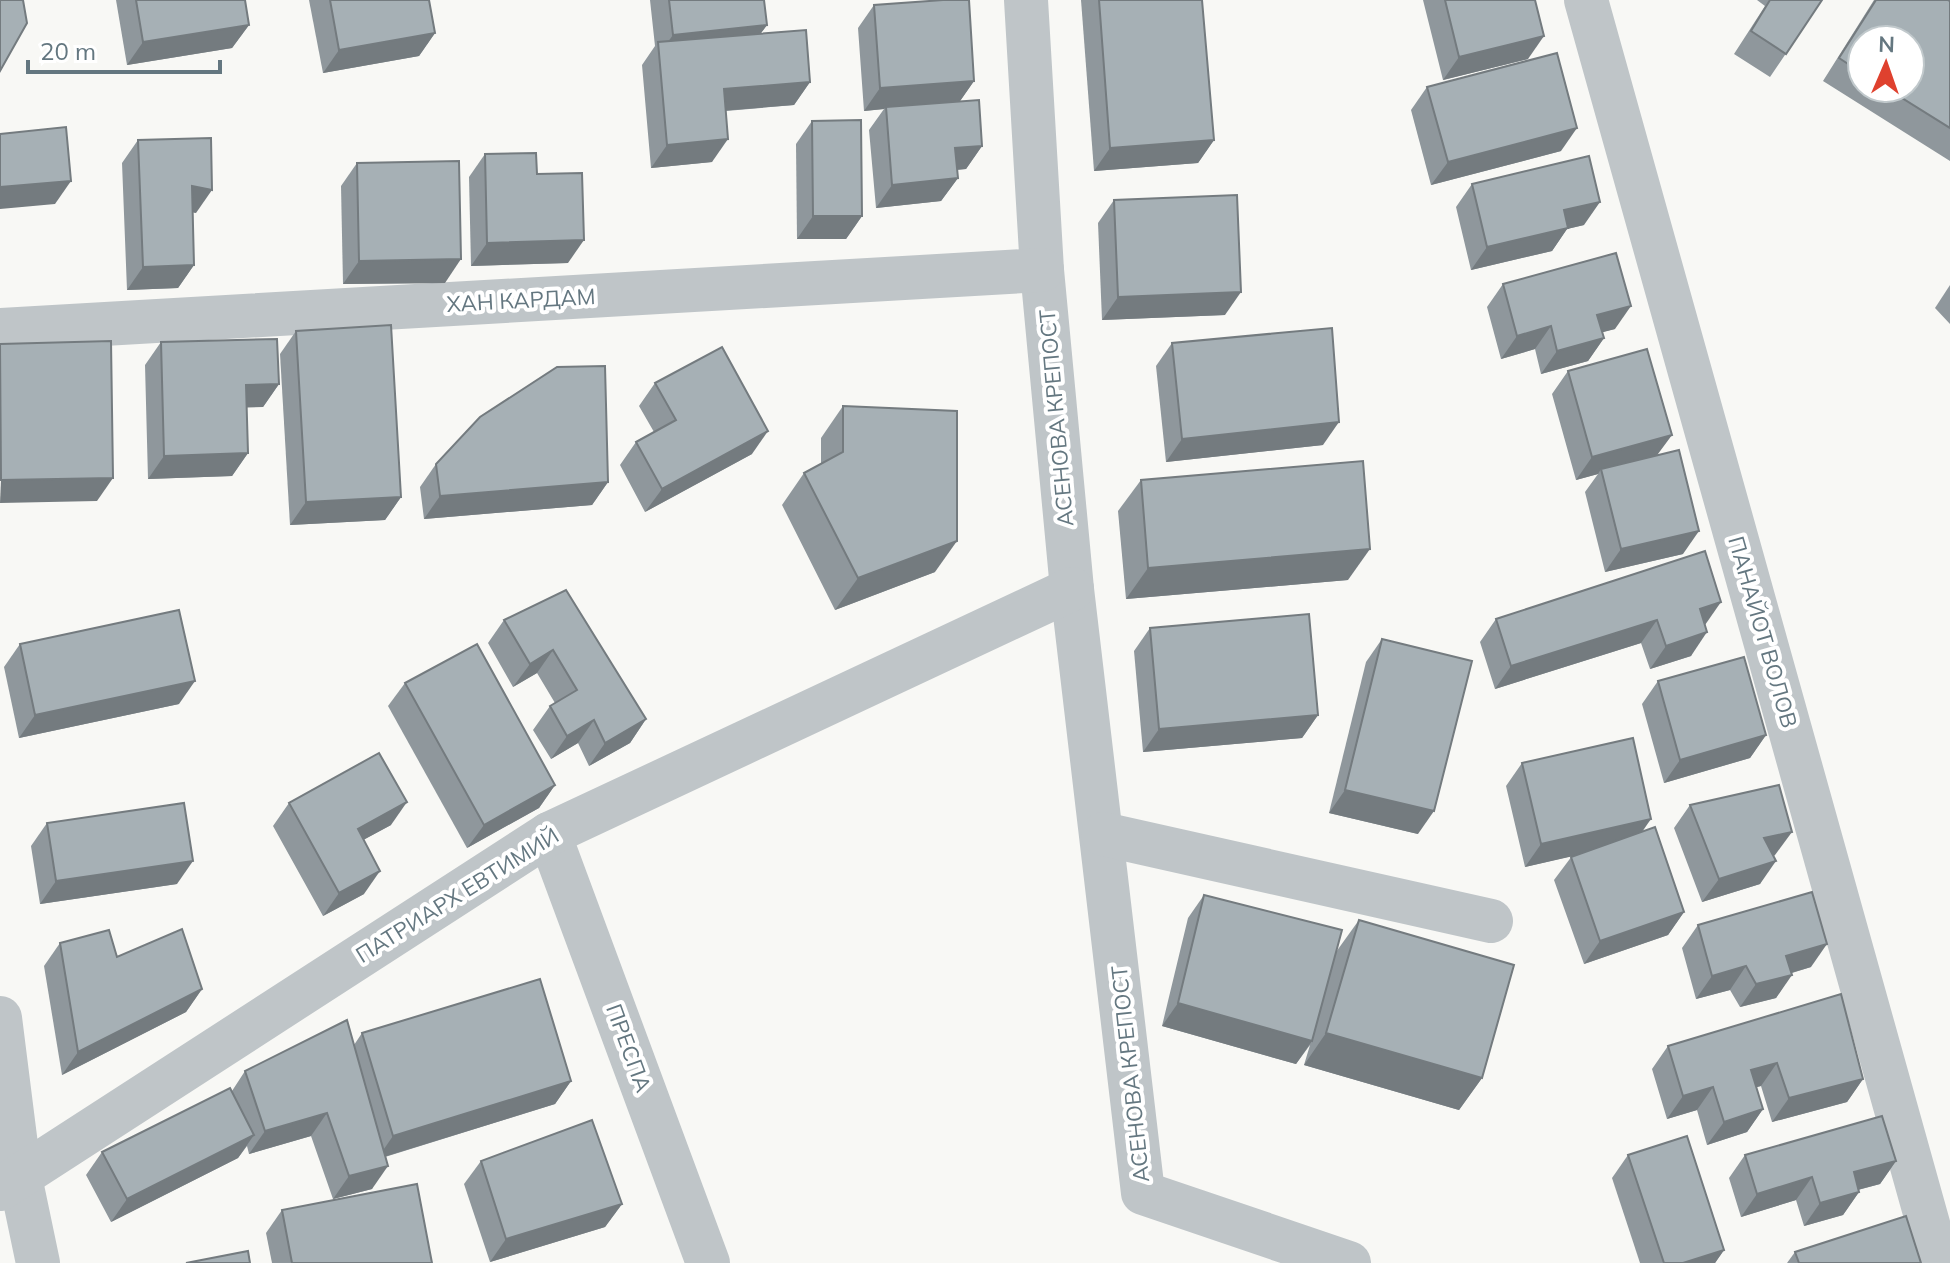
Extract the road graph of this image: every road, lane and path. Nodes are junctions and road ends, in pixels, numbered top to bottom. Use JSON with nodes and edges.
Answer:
{"nodes":[{"id":1,"x":1026,"y":0,"type":"edge"},
{"id":2,"x":1586,"y":0,"type":"edge"},
{"id":3,"x":1042,"y":270,"type":"junction"},
{"id":4,"x":0,"y":330,"type":"edge"},
{"id":5,"x":1072,"y":589,"type":"junction"},
{"id":6,"x":549,"y":834,"type":"junction"},
{"id":7,"x":1103,"y":834,"type":"junction"},
{"id":8,"x":1491,"y":921,"type":"dead end"},
{"id":9,"x":0,"y":1018,"type":"edge"},
{"id":10,"x":10,"y":1183,"type":"edge"},
{"id":11,"x":38,"y":1263,"type":"edge"},
{"id":12,"x":708,"y":1263,"type":"edge"},
{"id":13,"x":1349,"y":1263,"type":"edge"},
{"id":14,"x":1939,"y":1263,"type":"edge"}],
"edges":[{"from":1,"to":3,"type":"street","name":"АСЕНОВА КРЕПОСТ"},
{"from":2,"to":14,"type":"street","name":"ПАНАЙОТ ВОЛОВ"},
{"from":3,"to":4,"type":"street","name":"ХАН КАРДАМ"},
{"from":3,"to":5,"type":"street","name":"АСЕНОВА КРЕПОСТ"},
{"from":5,"to":6,"type":"street","name":"ПАТРИАРХ ЕВТИМИЙ"},
{"from":5,"to":7,"type":"street","name":"АСЕНОВА КРЕПОСТ"},
{"from":6,"to":10,"type":"street","name":"ПАТРИАРХ ЕВТИМИЙ"},
{"from":6,"to":12,"type":"street","name":"ПРЕСПА"},
{"from":7,"to":8,"type":"street"},
{"from":7,"to":13,"type":"street","name":"АСЕНОВА КРЕПОСТ"},
{"from":9,"to":10,"type":"street"},
{"from":10,"to":11,"type":"street"}]}
